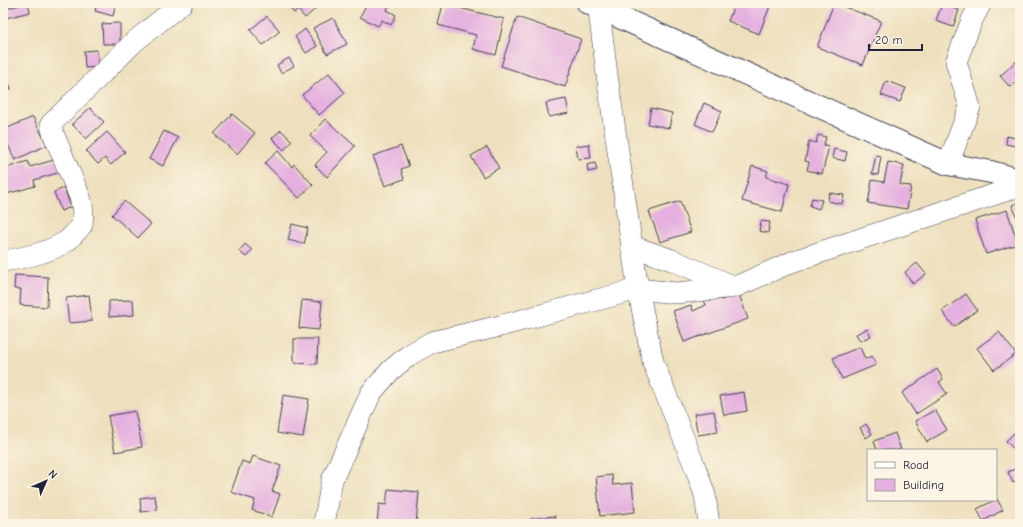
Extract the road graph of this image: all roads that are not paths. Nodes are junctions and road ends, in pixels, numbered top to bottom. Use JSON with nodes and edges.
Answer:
{"nodes":[{"id":1,"x":182,"y":3,"type":"edge"},
{"id":2,"x":981,"y":3,"type":"edge"},
{"id":3,"x":595,"y":5,"type":"edge"},
{"id":4,"x":948,"y":164,"type":"junction"},
{"id":5,"x":1020,"y":180,"type":"edge"},
{"id":6,"x":1020,"y":186,"type":"edge"},
{"id":7,"x":631,"y":246,"type":"junction"},
{"id":8,"x":3,"y":261,"type":"edge"},
{"id":9,"x":735,"y":287,"type":"junction"},
{"id":10,"x":638,"y":289,"type":"junction"},
{"id":11,"x":324,"y":524,"type":"edge"},
{"id":12,"x":709,"y":524,"type":"edge"}],
"edges":[{"from":1,"to":8,"type":"street"},
{"from":2,"to":4,"type":"street"},
{"from":3,"to":4,"type":"street"},
{"from":3,"to":7,"type":"street"},
{"from":4,"to":5,"type":"street"},
{"from":6,"to":9,"type":"street"},
{"from":7,"to":9,"type":"street"},
{"from":7,"to":10,"type":"street"},
{"from":9,"to":10,"type":"street"},
{"from":10,"to":11,"type":"street"},
{"from":10,"to":12,"type":"street"}]}
